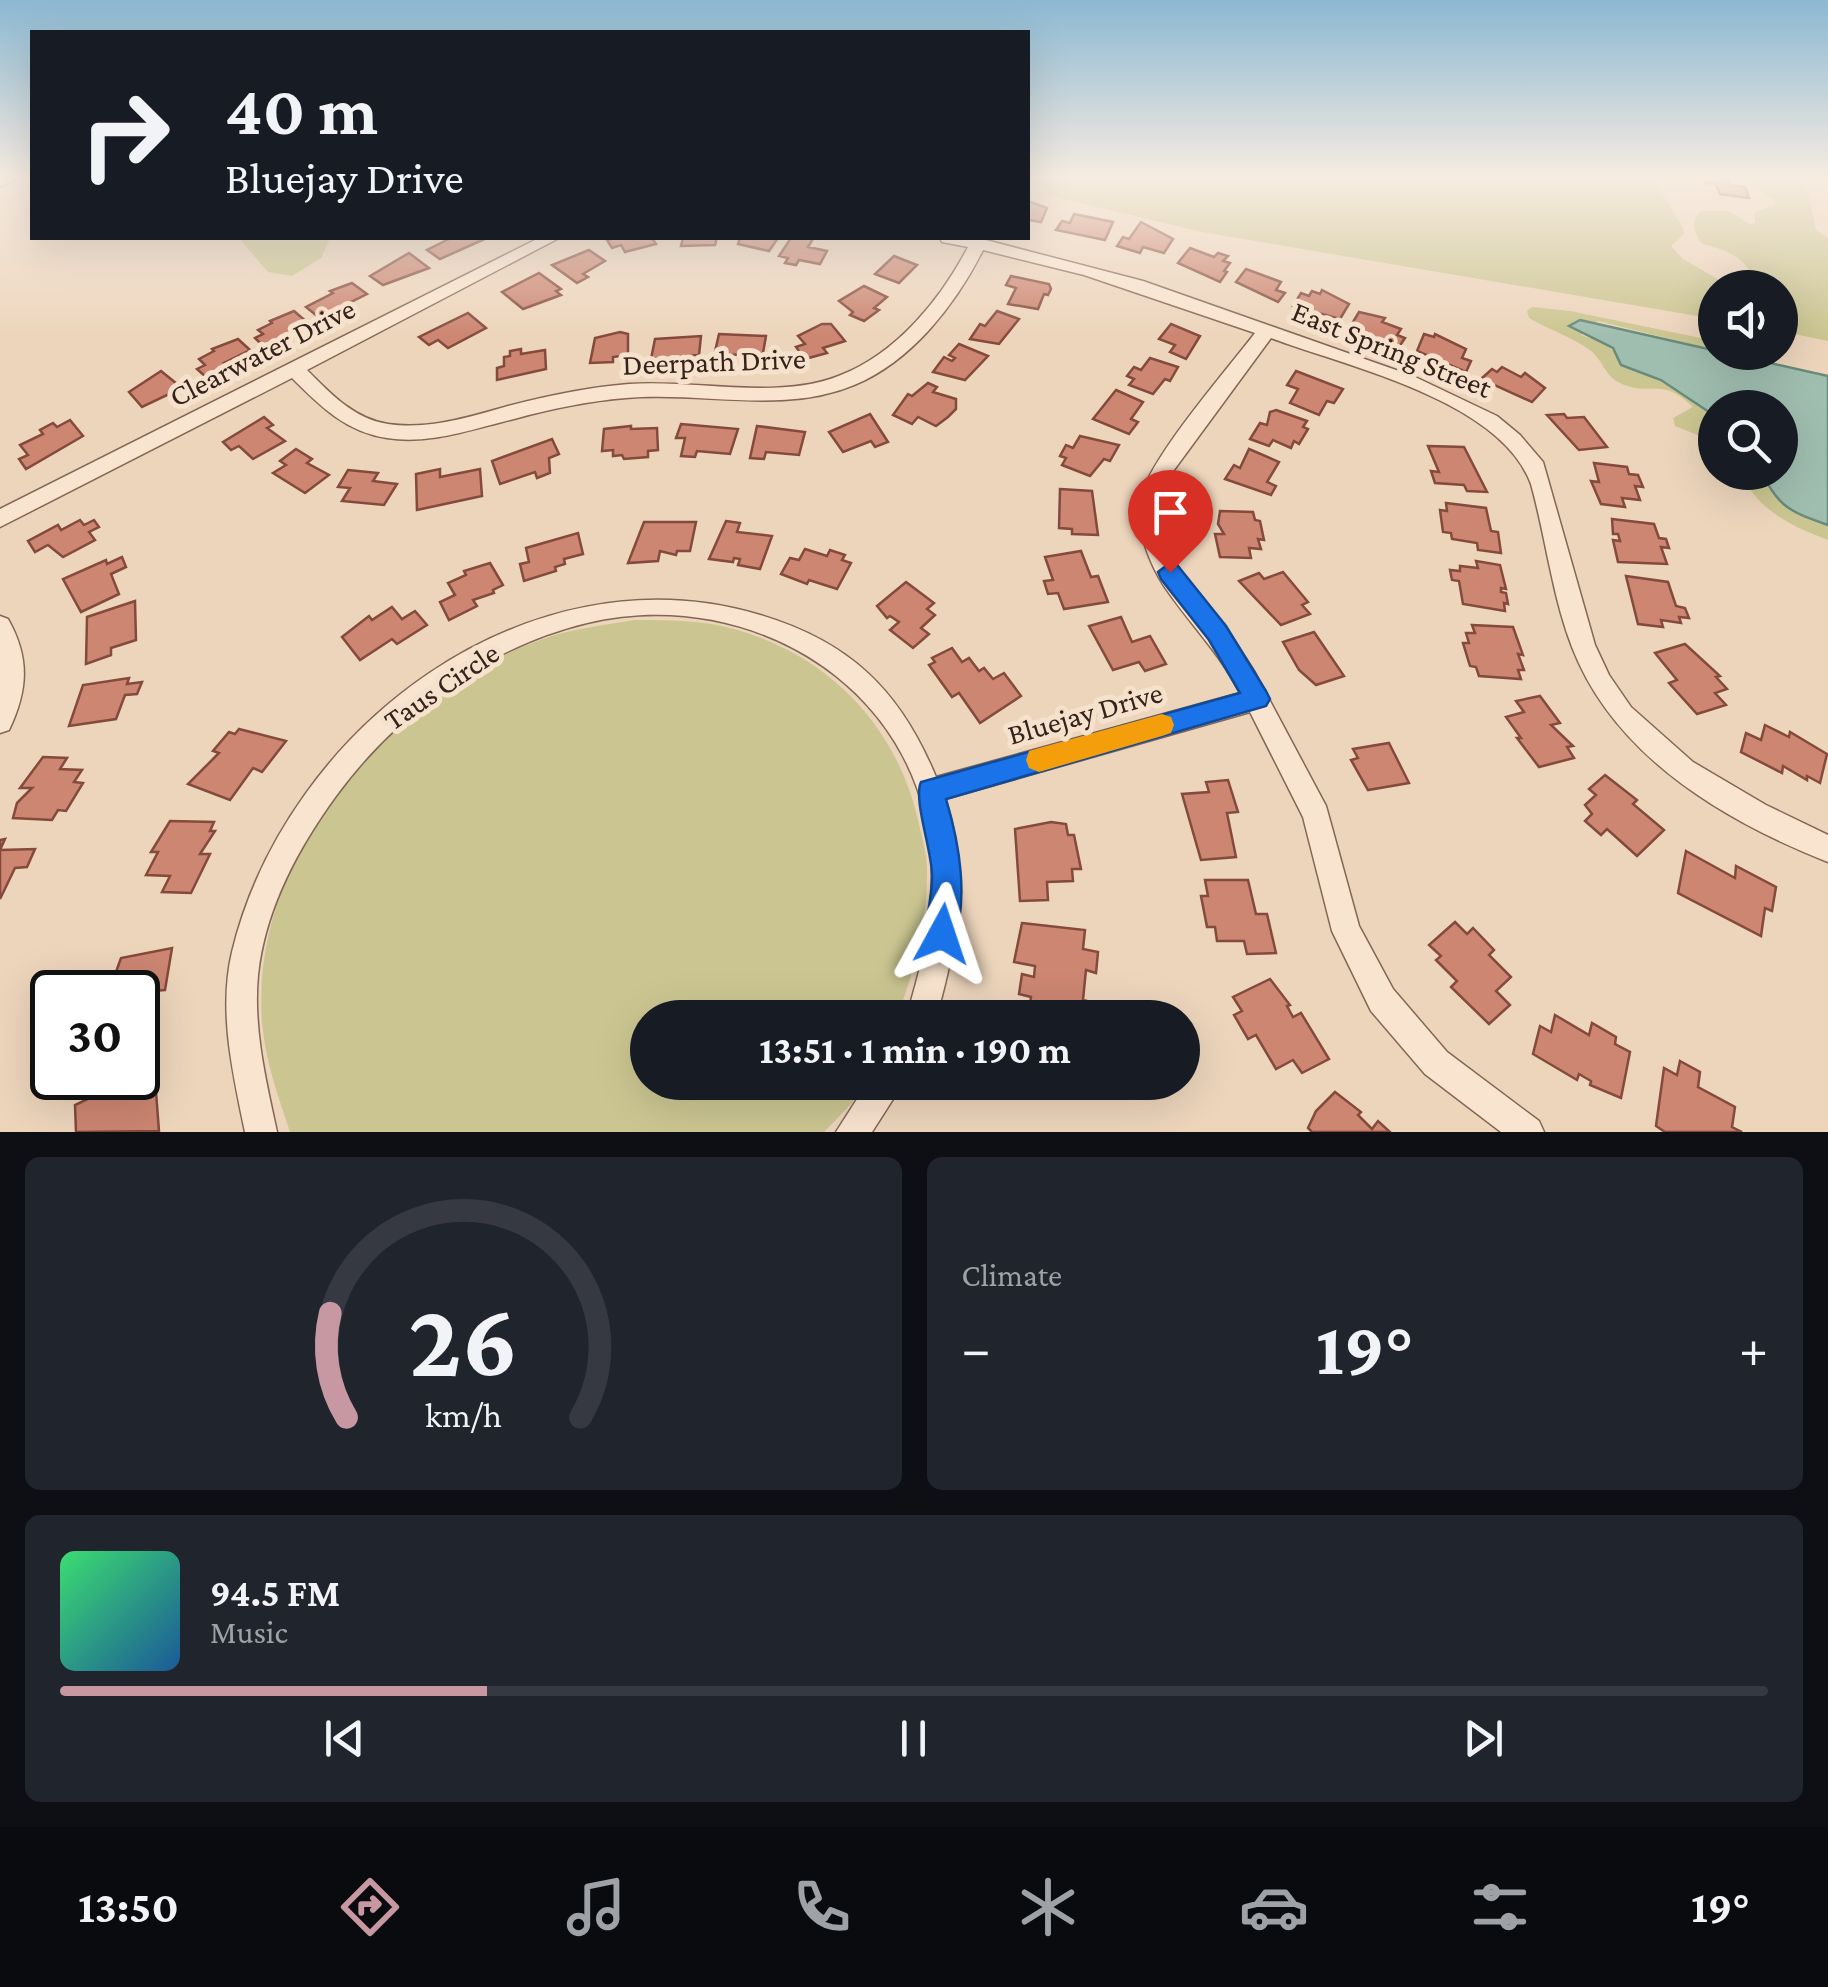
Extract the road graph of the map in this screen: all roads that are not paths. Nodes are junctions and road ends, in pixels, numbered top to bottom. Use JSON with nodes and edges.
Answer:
{"nodes":[{"id":1,"x":547,"y":240,"type":"edge"},
{"id":2,"x":960,"y":240,"type":"edge"},
{"id":3,"x":978,"y":243,"type":"junction"},
{"id":4,"x":1267,"y":330,"type":"junction"},
{"id":5,"x":294,"y":369,"type":"junction"},
{"id":6,"x":0,"y":519,"type":"edge"},
{"id":7,"x":0,"y":626,"type":"edge"},
{"id":8,"x":1257,"y":699,"type":"junction"},
{"id":9,"x":0,"y":722,"type":"edge"},
{"id":10,"x":930,"y":791,"type":"junction"},
{"id":11,"x":1828,"y":849,"type":"edge"},
{"id":12,"x":926,"y":1000,"type":"edge"},
{"id":13,"x":875,"y":1100,"type":"edge"},
{"id":14,"x":261,"y":1132,"type":"edge"},
{"id":15,"x":852,"y":1132,"type":"edge"},
{"id":16,"x":1528,"y":1132,"type":"edge"}],
"edges":[{"from":1,"to":5,"type":"street","name":"Clearwater Drive"},
{"from":2,"to":3,"type":"street","name":"East Spring Street"},
{"from":3,"to":4,"type":"street","name":"East Spring Street"},
{"from":3,"to":5,"type":"street","name":"Deerpath Drive"},
{"from":4,"to":8,"type":"street"},
{"from":4,"to":11,"type":"street","name":"East Spring Street"},
{"from":5,"to":6,"type":"street","name":"Clearwater Drive"},
{"from":7,"to":9,"type":"street"},
{"from":8,"to":10,"type":"street","name":"Bluejay Drive"},
{"from":8,"to":16,"type":"street"},
{"from":10,"to":12,"type":"street","name":"Taus Circle"},
{"from":10,"to":14,"type":"street","name":"Taus Circle"},
{"from":13,"to":15,"type":"street"}]}
